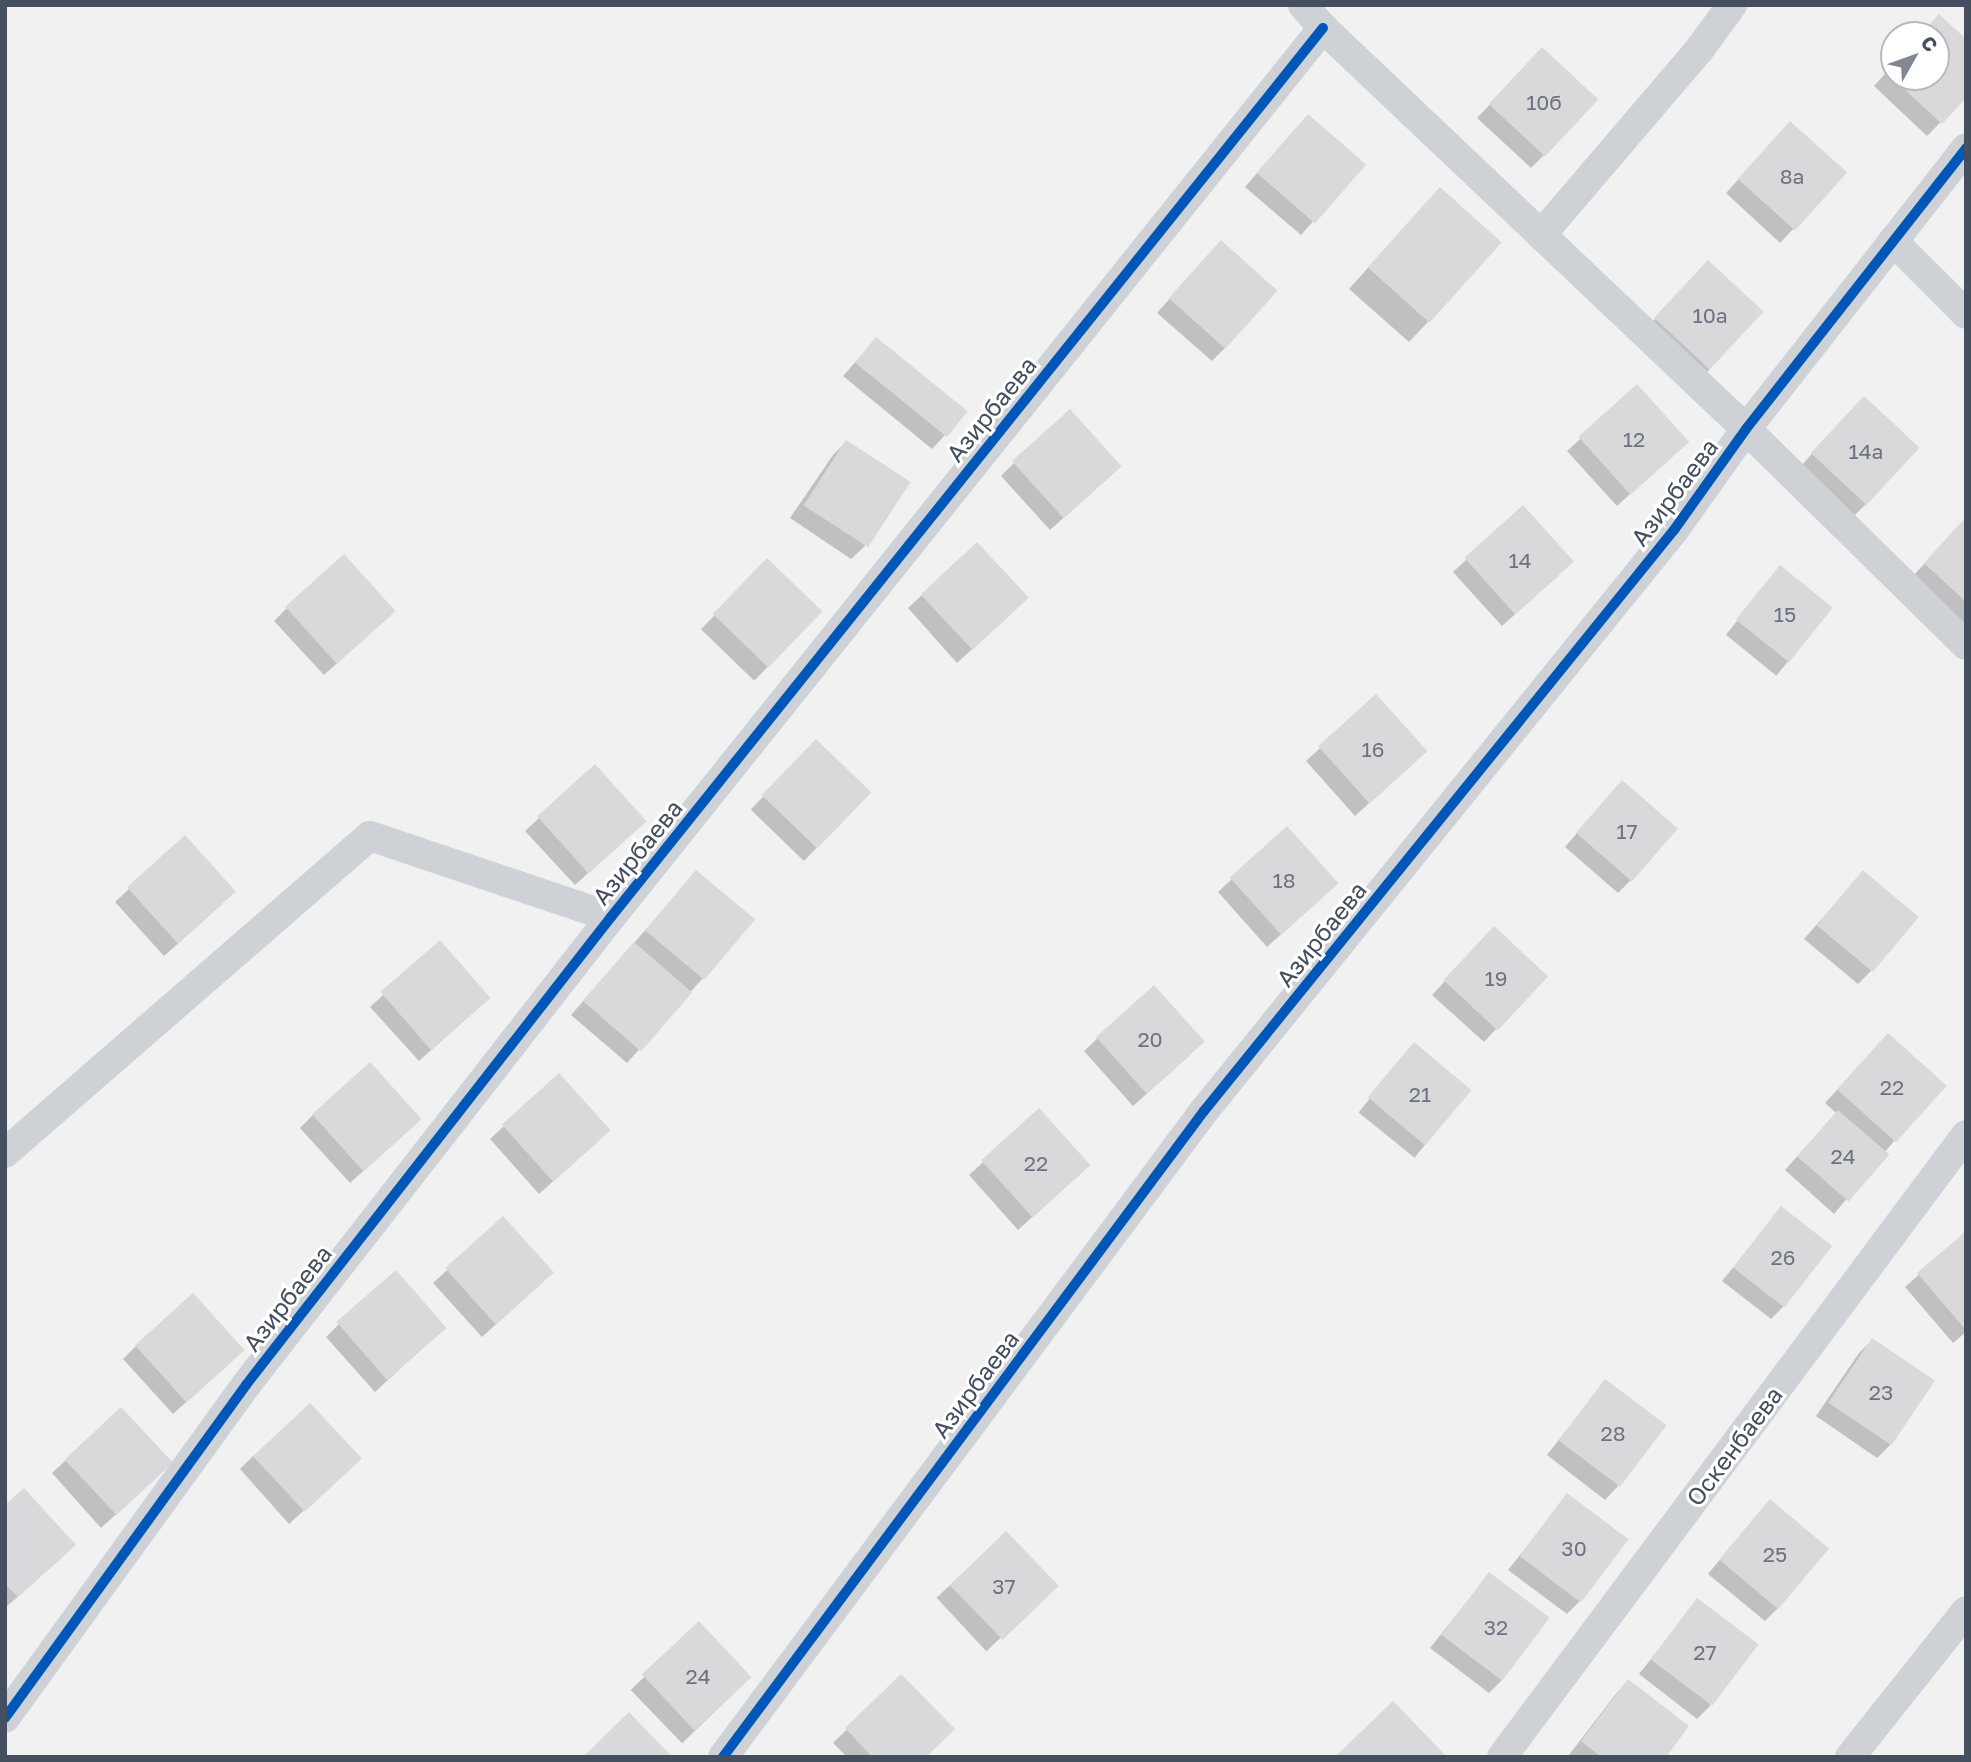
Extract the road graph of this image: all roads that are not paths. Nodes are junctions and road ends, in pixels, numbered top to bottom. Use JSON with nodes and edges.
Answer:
{"nodes":[{"id":1,"x":1303,"y":5,"type":"edge"},
{"id":2,"x":1732,"y":5,"type":"edge"},
{"id":3,"x":1323,"y":28,"type":"junction"},
{"id":4,"x":1966,"y":148,"type":"edge"},
{"id":5,"x":1541,"y":234,"type":"junction"},
{"id":6,"x":1893,"y":241,"type":"junction"},
{"id":7,"x":1966,"y":314,"type":"edge"},
{"id":8,"x":1746,"y":429,"type":"junction"},
{"id":9,"x":1966,"y":645,"type":"edge"},
{"id":10,"x":611,"y":917,"type":"junction"},
{"id":11,"x":1966,"y":1135,"type":"edge"},
{"id":12,"x":5,"y":1153,"type":"edge"},
{"id":13,"x":1966,"y":1611,"type":"edge"},
{"id":14,"x":5,"y":1718,"type":"edge"},
{"id":15,"x":723,"y":1757,"type":"edge"},
{"id":16,"x":1502,"y":1757,"type":"edge"},
{"id":17,"x":1850,"y":1757,"type":"edge"}],
"edges":[{"from":1,"to":3,"type":"street"},
{"from":2,"to":5,"type":"street"},
{"from":3,"to":5,"type":"street"},
{"from":3,"to":10,"type":"street","name":"Азирбаева"},
{"from":4,"to":6,"type":"street","name":"Азирбаева"},
{"from":5,"to":8,"type":"street"},
{"from":6,"to":7,"type":"street"},
{"from":6,"to":8,"type":"street","name":"Азирбаева"},
{"from":8,"to":9,"type":"street"},
{"from":8,"to":15,"type":"street","name":"Азирбаева"},
{"from":10,"to":12,"type":"street"},
{"from":10,"to":14,"type":"street","name":"Азирбаева"},
{"from":11,"to":16,"type":"street","name":"Оскенбаева"},
{"from":13,"to":17,"type":"street"}]}
